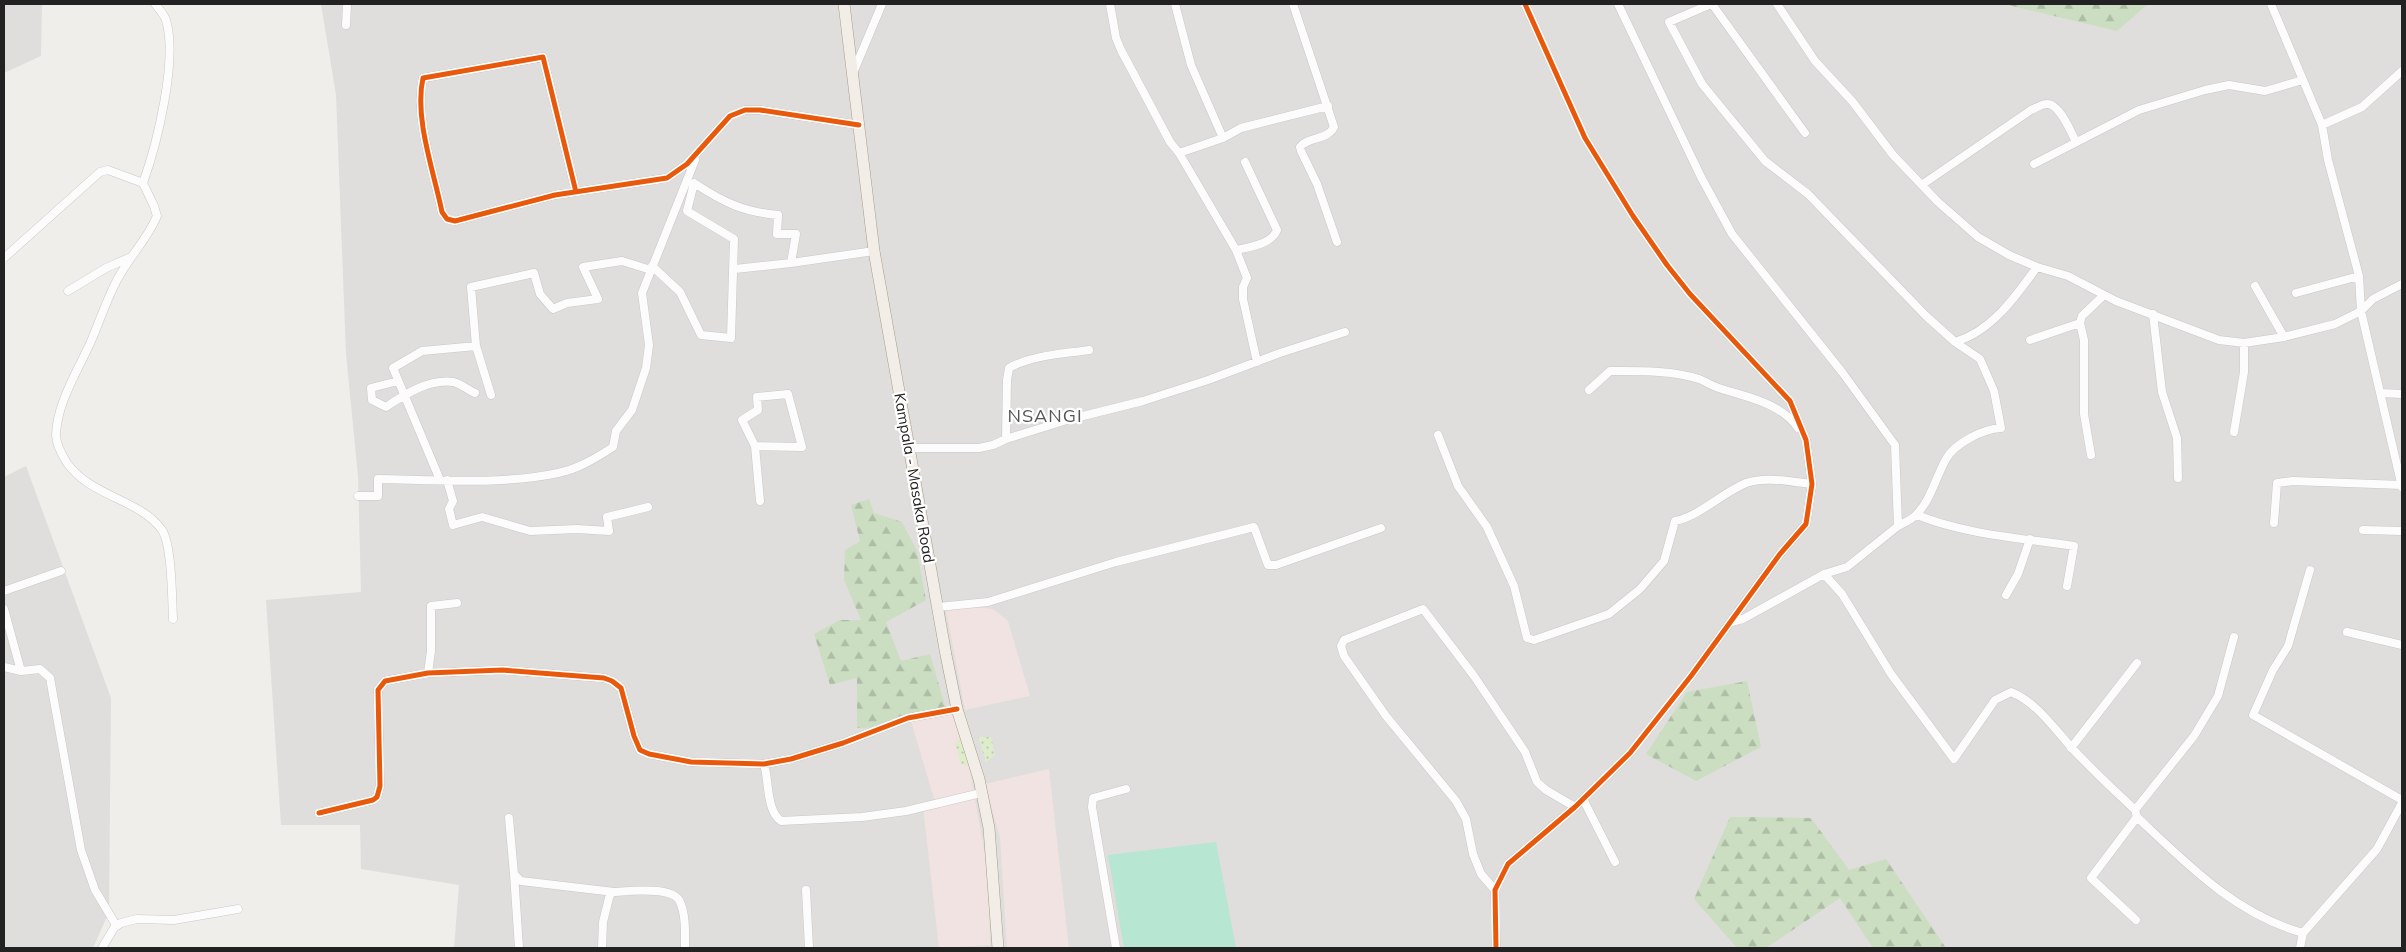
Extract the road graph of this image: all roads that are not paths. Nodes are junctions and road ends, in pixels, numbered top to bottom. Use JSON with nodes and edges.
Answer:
{"nodes":[{"id":1,"x":155,"y":4,"type":"edge"},
{"id":2,"x":347,"y":4,"type":"edge"},
{"id":3,"x":844,"y":4,"type":"edge"},
{"id":4,"x":882,"y":4,"type":"edge"},
{"id":5,"x":1110,"y":4,"type":"edge"},
{"id":6,"x":1175,"y":4,"type":"edge"},
{"id":7,"x":1293,"y":4,"type":"edge"},
{"id":8,"x":1525,"y":4,"type":"edge"},
{"id":9,"x":1618,"y":4,"type":"edge"},
{"id":10,"x":1711,"y":4,"type":"edge"},
{"id":11,"x":1777,"y":4,"type":"edge"},
{"id":12,"x":2271,"y":4,"type":"edge"},
{"id":13,"x":346,"y":25,"type":"dead end"},
{"id":14,"x":2402,"y":71,"type":"edge"},
{"id":15,"x":853,"y":73,"type":"junction"},
{"id":16,"x":2303,"y":80,"type":"junction"},
{"id":17,"x":1328,"y":106,"type":"junction"},
{"id":18,"x":859,"y":125,"type":"junction"},
{"id":19,"x":2322,"y":125,"type":"junction"},
{"id":20,"x":1804,"y":133,"type":"dead end"},
{"id":21,"x":1223,"y":138,"type":"junction"},
{"id":22,"x":2076,"y":142,"type":"junction"},
{"id":23,"x":1180,"y":153,"type":"junction"},
{"id":24,"x":696,"y":155,"type":"junction"},
{"id":25,"x":1245,"y":162,"type":"dead end"},
{"id":26,"x":2034,"y":164,"type":"dead end"},
{"id":27,"x":143,"y":182,"type":"junction"},
{"id":28,"x":1923,"y":184,"type":"junction"},
{"id":29,"x":576,"y":192,"type":"junction"},
{"id":30,"x":1337,"y":242,"type":"dead end"},
{"id":31,"x":1236,"y":250,"type":"junction"},
{"id":32,"x":874,"y":251,"type":"junction"},
{"id":33,"x":130,"y":257,"type":"junction"},
{"id":34,"x":4,"y":258,"type":"edge"},
{"id":35,"x":791,"y":263,"type":"junction"},
{"id":36,"x":2037,"y":267,"type":"junction"},
{"id":37,"x":652,"y":268,"type":"junction"},
{"id":38,"x":735,"y":269,"type":"junction"},
{"id":39,"x":2358,"y":276,"type":"junction"},
{"id":40,"x":2402,"y":284,"type":"edge"},
{"id":41,"x":2255,"y":286,"type":"dead end"},
{"id":42,"x":68,"y":291,"type":"dead end"},
{"id":43,"x":2296,"y":293,"type":"dead end"},
{"id":44,"x":2104,"y":295,"type":"junction"},
{"id":45,"x":2361,"y":311,"type":"junction"},
{"id":46,"x":2153,"y":314,"type":"junction"},
{"id":47,"x":2080,"y":323,"type":"junction"},
{"id":48,"x":1345,"y":332,"type":"dead end"},
{"id":49,"x":2284,"y":337,"type":"junction"},
{"id":50,"x":2030,"y":340,"type":"dead end"},
{"id":51,"x":1955,"y":342,"type":"junction"},
{"id":52,"x":2244,"y":343,"type":"junction"},
{"id":53,"x":476,"y":346,"type":"junction"},
{"id":54,"x":1089,"y":350,"type":"dead end"},
{"id":55,"x":1257,"y":362,"type":"junction"},
{"id":56,"x":398,"y":381,"type":"junction"},
{"id":57,"x":1589,"y":390,"type":"dead end"},
{"id":58,"x":475,"y":393,"type":"dead end"},
{"id":59,"x":2381,"y":393,"type":"junction"},
{"id":60,"x":2402,"y":394,"type":"edge"},
{"id":61,"x":404,"y":395,"type":"junction"},
{"id":62,"x":491,"y":395,"type":"dead end"},
{"id":63,"x":2234,"y":432,"type":"dead end"},
{"id":64,"x":1438,"y":435,"type":"dead end"},
{"id":65,"x":1006,"y":439,"type":"junction"},
{"id":66,"x":1806,"y":440,"type":"junction"},
{"id":67,"x":755,"y":446,"type":"junction"},
{"id":68,"x":909,"y":448,"type":"junction"},
{"id":69,"x":2091,"y":455,"type":"dead end"},
{"id":70,"x":2178,"y":478,"type":"dead end"},
{"id":71,"x":443,"y":480,"type":"junction"},
{"id":72,"x":1812,"y":484,"type":"junction"},
{"id":73,"x":2402,"y":485,"type":"edge"},
{"id":74,"x":358,"y":496,"type":"dead end"},
{"id":75,"x":760,"y":501,"type":"dead end"},
{"id":76,"x":648,"y":507,"type":"dead end"},
{"id":77,"x":1917,"y":515,"type":"junction"},
{"id":78,"x":2274,"y":523,"type":"dead end"},
{"id":79,"x":1898,"y":526,"type":"junction"},
{"id":80,"x":1381,"y":528,"type":"dead end"},
{"id":81,"x":2363,"y":530,"type":"dead end"},
{"id":82,"x":2402,"y":531,"type":"edge"},
{"id":83,"x":2030,"y":539,"type":"junction"},
{"id":84,"x":2310,"y":570,"type":"dead end"},
{"id":85,"x":60,"y":571,"type":"dead end"},
{"id":86,"x":1824,"y":574,"type":"junction"},
{"id":87,"x":2068,"y":586,"type":"dead end"},
{"id":88,"x":4,"y":591,"type":"edge"},
{"id":89,"x":2006,"y":595,"type":"dead end"},
{"id":90,"x":458,"y":603,"type":"dead end"},
{"id":91,"x":938,"y":607,"type":"junction"},
{"id":92,"x":4,"y":609,"type":"edge"},
{"id":93,"x":173,"y":620,"type":"dead end"},
{"id":94,"x":1731,"y":622,"type":"junction"},
{"id":95,"x":2347,"y":632,"type":"dead end"},
{"id":96,"x":2234,"y":637,"type":"dead end"},
{"id":97,"x":2402,"y":645,"type":"edge"},
{"id":98,"x":2137,"y":663,"type":"dead end"},
{"id":99,"x":4,"y":667,"type":"edge"},
{"id":100,"x":21,"y":671,"type":"junction"},
{"id":101,"x":428,"y":673,"type":"junction"},
{"id":102,"x":957,"y":708,"type":"junction"},
{"id":103,"x":2071,"y":748,"type":"junction"},
{"id":104,"x":764,"y":764,"type":"junction"},
{"id":105,"x":1126,"y":789,"type":"dead end"},
{"id":106,"x":981,"y":793,"type":"junction"},
{"id":107,"x":1583,"y":799,"type":"junction"},
{"id":108,"x":2402,"y":802,"type":"edge"},
{"id":109,"x":1575,"y":807,"type":"junction"},
{"id":110,"x":319,"y":813,"type":"dead end"},
{"id":111,"x":2136,"y":814,"type":"junction"},
{"id":112,"x":509,"y":818,"type":"dead end"},
{"id":113,"x":1614,"y":862,"type":"dead end"},
{"id":114,"x":514,"y":874,"type":"junction"},
{"id":115,"x":806,"y":890,"type":"dead end"},
{"id":116,"x":1495,"y":890,"type":"junction"},
{"id":117,"x":614,"y":892,"type":"junction"},
{"id":118,"x":238,"y":909,"type":"dead end"},
{"id":119,"x":2136,"y":920,"type":"dead end"},
{"id":120,"x":116,"y":925,"type":"junction"},
{"id":121,"x":2303,"y":933,"type":"junction"},
{"id":122,"x":102,"y":948,"type":"edge"},
{"id":123,"x":519,"y":948,"type":"edge"},
{"id":124,"x":602,"y":948,"type":"edge"},
{"id":125,"x":685,"y":948,"type":"edge"},
{"id":126,"x":809,"y":948,"type":"edge"},
{"id":127,"x":996,"y":948,"type":"edge"},
{"id":128,"x":1116,"y":948,"type":"edge"},
{"id":129,"x":1496,"y":948,"type":"edge"},
{"id":130,"x":2300,"y":948,"type":"edge"}],
"edges":[{"from":1,"to":27,"type":"street"},
{"from":2,"to":13,"type":"street"},
{"from":3,"to":15,"type":"main road","name":"Kampala - Masaka Road"},
{"from":4,"to":15,"type":"street"},
{"from":5,"to":23,"type":"street"},
{"from":6,"to":21,"type":"street"},
{"from":7,"to":17,"type":"street"},
{"from":8,"to":66,"type":"street"},
{"from":9,"to":79,"type":"street"},
{"from":10,"to":20,"type":"street"},
{"from":10,"to":51,"type":"street"},
{"from":11,"to":28,"type":"street"},
{"from":12,"to":16,"type":"street"},
{"from":14,"to":19,"type":"street"},
{"from":15,"to":18,"type":"main road","name":"Kampala - Masaka Road"},
{"from":16,"to":19,"type":"street"},
{"from":16,"to":22,"type":"street"},
{"from":17,"to":21,"type":"street"},
{"from":17,"to":30,"type":"street"},
{"from":18,"to":24,"type":"street"},
{"from":18,"to":32,"type":"main road","name":"Kampala - Masaka Road"},
{"from":19,"to":39,"type":"street"},
{"from":21,"to":23,"type":"street"},
{"from":22,"to":26,"type":"street"},
{"from":22,"to":28,"type":"street"},
{"from":23,"to":31,"type":"street"},
{"from":24,"to":29,"type":"street"},
{"from":24,"to":37,"type":"street"},
{"from":25,"to":31,"type":"street"},
{"from":27,"to":33,"type":"street"},
{"from":27,"to":34,"type":"street"},
{"from":28,"to":36,"type":"street"},
{"from":29,"to":29,"type":"street"},
{"from":31,"to":55,"type":"street"},
{"from":32,"to":35,"type":"street"},
{"from":32,"to":68,"type":"main road","name":"Kampala - Masaka Road"},
{"from":33,"to":42,"type":"street"},
{"from":33,"to":93,"type":"street"},
{"from":35,"to":38,"type":"street"},
{"from":35,"to":38,"type":"street"},
{"from":36,"to":44,"type":"street"},
{"from":36,"to":51,"type":"street"},
{"from":37,"to":38,"type":"street"},
{"from":37,"to":53,"type":"street"},
{"from":37,"to":71,"type":"street"},
{"from":39,"to":43,"type":"street"},
{"from":39,"to":45,"type":"street"},
{"from":40,"to":45,"type":"street"},
{"from":41,"to":49,"type":"street"},
{"from":44,"to":46,"type":"street"},
{"from":44,"to":47,"type":"street"},
{"from":45,"to":49,"type":"street"},
{"from":45,"to":59,"type":"street"},
{"from":46,"to":52,"type":"street"},
{"from":46,"to":70,"type":"street"},
{"from":47,"to":50,"type":"street"},
{"from":47,"to":69,"type":"street"},
{"from":48,"to":55,"type":"street"},
{"from":49,"to":52,"type":"street"},
{"from":51,"to":77,"type":"street"},
{"from":52,"to":63,"type":"street"},
{"from":53,"to":56,"type":"street"},
{"from":53,"to":62,"type":"street"},
{"from":54,"to":65,"type":"street"},
{"from":55,"to":65,"type":"street"},
{"from":56,"to":61,"type":"street"},
{"from":56,"to":61,"type":"street"},
{"from":57,"to":66,"type":"street"},
{"from":58,"to":61,"type":"street"},
{"from":59,"to":60,"type":"street"},
{"from":59,"to":73,"type":"street"},
{"from":61,"to":71,"type":"street"},
{"from":64,"to":72,"type":"street"},
{"from":65,"to":68,"type":"street"},
{"from":66,"to":72,"type":"street"},
{"from":67,"to":67,"type":"street"},
{"from":67,"to":75,"type":"street"},
{"from":68,"to":91,"type":"main road","name":"Kampala - Masaka Road"},
{"from":71,"to":74,"type":"street"},
{"from":71,"to":76,"type":"street"},
{"from":72,"to":94,"type":"street"},
{"from":73,"to":78,"type":"street"},
{"from":77,"to":79,"type":"street"},
{"from":77,"to":83,"type":"street"},
{"from":79,"to":86,"type":"street"},
{"from":80,"to":91,"type":"street"},
{"from":81,"to":82,"type":"street"},
{"from":83,"to":87,"type":"street"},
{"from":83,"to":89,"type":"street"},
{"from":84,"to":108,"type":"street"},
{"from":85,"to":88,"type":"street"},
{"from":86,"to":94,"type":"street"},
{"from":86,"to":103,"type":"street"},
{"from":90,"to":101,"type":"street"},
{"from":91,"to":102,"type":"main road","name":"Kampala - Masaka Road"},
{"from":92,"to":100,"type":"street"},
{"from":94,"to":107,"type":"street"},
{"from":95,"to":97,"type":"street"},
{"from":96,"to":111,"type":"street"},
{"from":98,"to":103,"type":"street"},
{"from":99,"to":100,"type":"street"},
{"from":100,"to":120,"type":"street"},
{"from":101,"to":104,"type":"street"},
{"from":101,"to":110,"type":"street"},
{"from":102,"to":104,"type":"street"},
{"from":102,"to":106,"type":"main road","name":"Kampala - Masaka Road"},
{"from":103,"to":111,"type":"street"},
{"from":104,"to":106,"type":"street"},
{"from":105,"to":128,"type":"street"},
{"from":106,"to":127,"type":"main road","name":"Kampala - Masaka Road"},
{"from":107,"to":109,"type":"street"},
{"from":107,"to":113,"type":"street"},
{"from":108,"to":121,"type":"street"},
{"from":109,"to":116,"type":"street"},
{"from":109,"to":116,"type":"street"},
{"from":111,"to":119,"type":"street"},
{"from":111,"to":121,"type":"street"},
{"from":112,"to":114,"type":"street"},
{"from":114,"to":117,"type":"street"},
{"from":114,"to":123,"type":"street"},
{"from":115,"to":126,"type":"street"},
{"from":116,"to":129,"type":"street"},
{"from":117,"to":124,"type":"street"},
{"from":117,"to":125,"type":"street"},
{"from":118,"to":120,"type":"street"},
{"from":120,"to":122,"type":"street"},
{"from":121,"to":130,"type":"street"}]}
